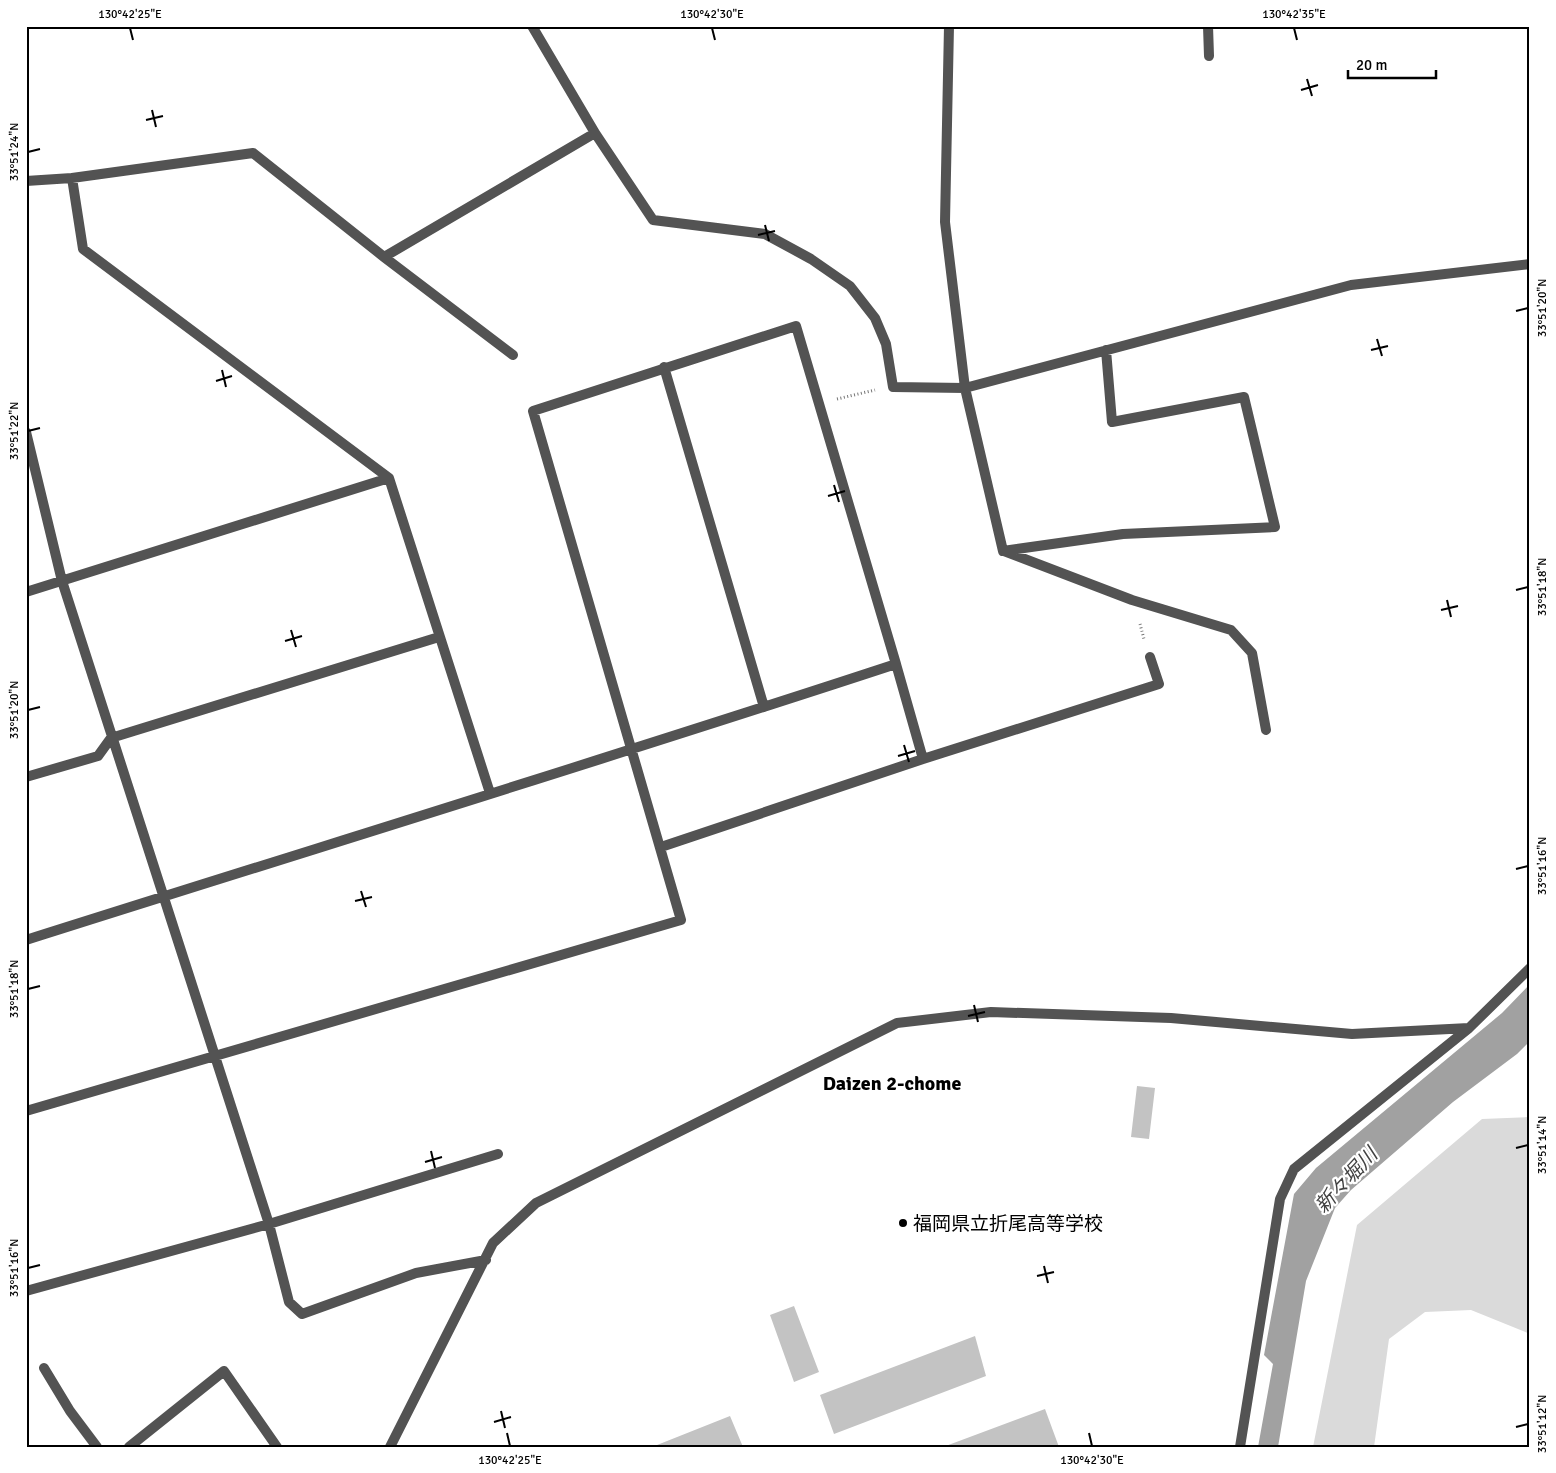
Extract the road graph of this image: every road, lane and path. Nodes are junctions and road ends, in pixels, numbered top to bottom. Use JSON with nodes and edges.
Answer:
{"nodes":[{"id":1,"x":532,"y":26,"type":"edge"},
{"id":2,"x":949,"y":26,"type":"edge"},
{"id":3,"x":1208,"y":26,"type":"edge"},
{"id":4,"x":1209,"y":56,"type":"dead end"},
{"id":5,"x":595,"y":133,"type":"junction"},
{"id":6,"x":72,"y":178,"type":"junction"},
{"id":7,"x":26,"y":182,"type":"edge"},
{"id":8,"x":384,"y":257,"type":"junction"},
{"id":9,"x":1530,"y":264,"type":"edge"},
{"id":10,"x":1106,"y":350,"type":"junction"},
{"id":11,"x":512,"y":355,"type":"dead end"},
{"id":12,"x":664,"y":367,"type":"junction"},
{"id":13,"x":892,"y":387,"type":"junction"},
{"id":14,"x":965,"y":388,"type":"junction"},
{"id":15,"x":818,"y":403,"type":"junction"},
{"id":16,"x":26,"y":432,"type":"edge"},
{"id":17,"x":389,"y":478,"type":"junction"},
{"id":18,"x":1003,"y":551,"type":"junction"},
{"id":19,"x":62,"y":581,"type":"junction"},
{"id":20,"x":26,"y":592,"type":"edge"},
{"id":21,"x":1132,"y":600,"type":"junction"},
{"id":22,"x":439,"y":637,"type":"junction"},
{"id":23,"x":1150,"y":657,"type":"joint"},
{"id":24,"x":896,"y":664,"type":"junction"},
{"id":25,"x":764,"y":707,"type":"junction"},
{"id":26,"x":1266,"y":730,"type":"dead end"},
{"id":27,"x":111,"y":738,"type":"junction"},
{"id":28,"x":630,"y":749,"type":"junction"},
{"id":29,"x":923,"y":759,"type":"junction"},
{"id":30,"x":26,"y":777,"type":"edge"},
{"id":31,"x":490,"y":793,"type":"junction"},
{"id":32,"x":661,"y":847,"type":"junction"},
{"id":33,"x":163,"y":896,"type":"junction"},
{"id":34,"x":26,"y":940,"type":"edge"},
{"id":35,"x":1530,"y":968,"type":"edge"},
{"id":36,"x":1470,"y":1028,"type":"junction"},
{"id":37,"x":215,"y":1055,"type":"junction"},
{"id":38,"x":26,"y":1111,"type":"edge"},
{"id":39,"x":498,"y":1154,"type":"dead end"},
{"id":40,"x":269,"y":1224,"type":"junction"},
{"id":41,"x":486,"y":1260,"type":"junction"},
{"id":42,"x":26,"y":1291,"type":"edge"},
{"id":43,"x":44,"y":1368,"type":"dead end"},
{"id":44,"x":97,"y":1447,"type":"edge"},
{"id":45,"x":129,"y":1447,"type":"edge"},
{"id":46,"x":277,"y":1447,"type":"edge"},
{"id":47,"x":390,"y":1447,"type":"edge"},
{"id":48,"x":1240,"y":1447,"type":"edge"}],
"edges":[{"from":1,"to":5,"type":"street"},
{"from":2,"to":14,"type":"street"},
{"from":3,"to":4,"type":"street"},
{"from":5,"to":8,"type":"street"},
{"from":5,"to":13,"type":"street"},
{"from":6,"to":7,"type":"street"},
{"from":6,"to":8,"type":"street"},
{"from":6,"to":17,"type":"street"},
{"from":8,"to":11,"type":"street"},
{"from":9,"to":10,"type":"street"},
{"from":10,"to":14,"type":"street"},
{"from":10,"to":18,"type":"street"},
{"from":12,"to":15,"type":"street"},
{"from":12,"to":25,"type":"street"},
{"from":12,"to":28,"type":"street"},
{"from":13,"to":14,"type":"street"},
{"from":13,"to":15,"type":"path"},
{"from":14,"to":18,"type":"street"},
{"from":15,"to":24,"type":"street"},
{"from":16,"to":19,"type":"street"},
{"from":17,"to":19,"type":"street"},
{"from":17,"to":22,"type":"street"},
{"from":18,"to":21,"type":"street"},
{"from":19,"to":20,"type":"street"},
{"from":19,"to":27,"type":"street"},
{"from":21,"to":23,"type":"path"},
{"from":21,"to":26,"type":"street"},
{"from":22,"to":27,"type":"street"},
{"from":22,"to":31,"type":"street"},
{"from":23,"to":29,"type":"street"},
{"from":24,"to":25,"type":"street"},
{"from":24,"to":29,"type":"street"},
{"from":25,"to":28,"type":"street"},
{"from":27,"to":30,"type":"street"},
{"from":27,"to":33,"type":"street"},
{"from":28,"to":31,"type":"street"},
{"from":28,"to":32,"type":"street"},
{"from":29,"to":32,"type":"street"},
{"from":31,"to":33,"type":"street"},
{"from":32,"to":37,"type":"street"},
{"from":33,"to":34,"type":"street"},
{"from":33,"to":37,"type":"street"},
{"from":35,"to":36,"type":"street"},
{"from":36,"to":41,"type":"street"},
{"from":36,"to":48,"type":"street"},
{"from":37,"to":38,"type":"street"},
{"from":37,"to":40,"type":"street"},
{"from":39,"to":40,"type":"street"},
{"from":40,"to":41,"type":"street"},
{"from":40,"to":42,"type":"street"},
{"from":41,"to":47,"type":"street"},
{"from":43,"to":44,"type":"street"},
{"from":45,"to":46,"type":"street"}]}
